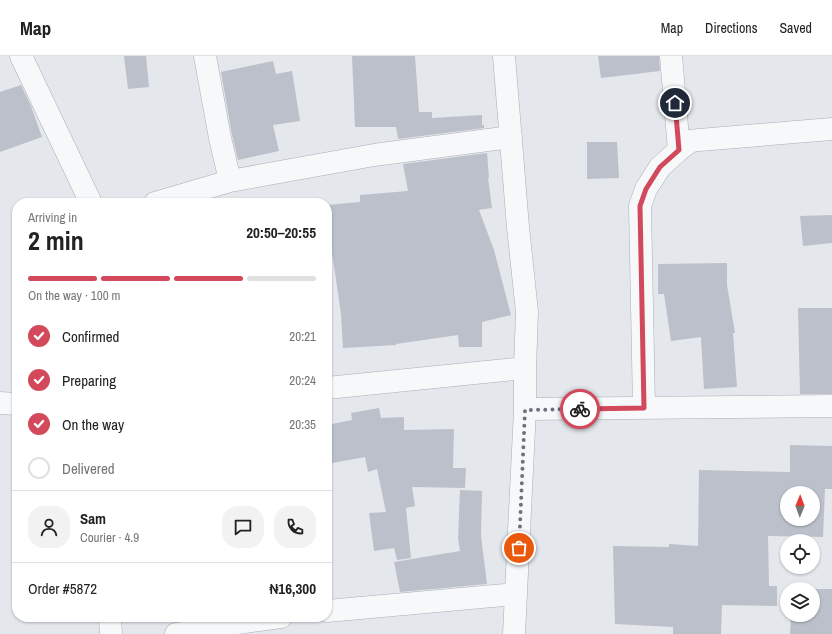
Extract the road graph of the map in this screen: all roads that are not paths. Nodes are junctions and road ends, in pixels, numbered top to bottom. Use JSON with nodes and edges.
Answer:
{"nodes":[{"id":1,"x":21,"y":56,"type":"edge"},
{"id":2,"x":205,"y":56,"type":"edge"},
{"id":3,"x":504,"y":56,"type":"edge"},
{"id":4,"x":671,"y":56,"type":"edge"},
{"id":5,"x":832,"y":130,"type":"edge"},
{"id":6,"x":511,"y":137,"type":"junction"},
{"id":7,"x":679,"y":150,"type":"junction"},
{"id":8,"x":230,"y":181,"type":"junction"},
{"id":9,"x":90,"y":198,"type":"edge"},
{"id":10,"x":172,"y":198,"type":"edge"},
{"id":11,"x":525,"y":368,"type":"junction"},
{"id":12,"x":332,"y":387,"type":"edge"},
{"id":13,"x":0,"y":403,"type":"edge"},
{"id":14,"x":12,"y":404,"type":"edge"},
{"id":15,"x":832,"y":406,"type":"edge"},
{"id":16,"x":644,"y":408,"type":"junction"},
{"id":17,"x":525,"y":410,"type":"junction"},
{"id":18,"x":516,"y":594,"type":"junction"},
{"id":19,"x":332,"y":611,"type":"edge"},
{"id":20,"x":110,"y":622,"type":"edge"},
{"id":21,"x":244,"y":622,"type":"edge"},
{"id":22,"x":111,"y":634,"type":"edge"},
{"id":23,"x":176,"y":634,"type":"edge"},
{"id":24,"x":514,"y":634,"type":"edge"}],
"edges":[{"from":1,"to":9,"type":"street"},
{"from":2,"to":8,"type":"street"},
{"from":3,"to":6,"type":"street"},
{"from":4,"to":7,"type":"street"},
{"from":5,"to":7,"type":"street"},
{"from":6,"to":8,"type":"street"},
{"from":6,"to":11,"type":"street"},
{"from":7,"to":16,"type":"street"},
{"from":8,"to":10,"type":"street"},
{"from":11,"to":12,"type":"street"},
{"from":11,"to":17,"type":"street"},
{"from":13,"to":14,"type":"street"},
{"from":15,"to":16,"type":"street"},
{"from":16,"to":17,"type":"street"},
{"from":17,"to":18,"type":"street"},
{"from":18,"to":19,"type":"street"},
{"from":18,"to":24,"type":"street"},
{"from":20,"to":22,"type":"street"},
{"from":21,"to":23,"type":"street"}]}
